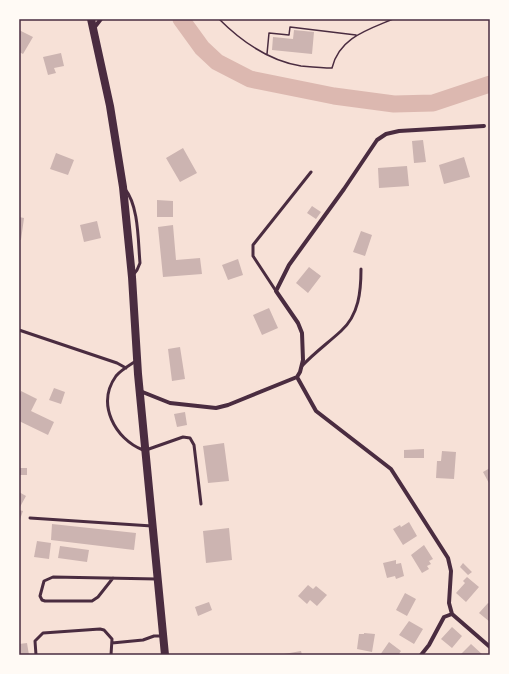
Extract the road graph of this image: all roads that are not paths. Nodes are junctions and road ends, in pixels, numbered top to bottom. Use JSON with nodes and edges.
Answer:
{"nodes":[{"id":1,"x":91,"y":19,"type":"edge"},
{"id":2,"x":101,"y":19,"type":"edge"},
{"id":3,"x":94,"y":28,"type":"junction"},
{"id":4,"x":484,"y":126,"type":"dead end"},
{"id":5,"x":311,"y":172,"type":"dead end"},
{"id":6,"x":361,"y":269,"type":"dead end"},
{"id":7,"x":276,"y":290,"type":"junction"},
{"id":8,"x":19,"y":330,"type":"edge"},
{"id":9,"x":137,"y":360,"type":"junction"},
{"id":10,"x":301,"y":367,"type":"junction"},
{"id":11,"x":126,"y":368,"type":"junction"},
{"id":12,"x":297,"y":378,"type":"junction"},
{"id":13,"x":140,"y":391,"type":"junction"},
{"id":14,"x":146,"y":450,"type":"junction"},
{"id":15,"x":201,"y":504,"type":"dead end"},
{"id":16,"x":30,"y":518,"type":"dead end"},
{"id":17,"x":154,"y":526,"type":"junction"},
{"id":18,"x":113,"y":578,"type":"junction"},
{"id":19,"x":158,"y":579,"type":"junction"},
{"id":20,"x":452,"y":614,"type":"junction"},
{"id":21,"x":163,"y":636,"type":"junction"},
{"id":22,"x":112,"y":643,"type":"junction"},
{"id":23,"x":490,"y":647,"type":"edge"},
{"id":24,"x":36,"y":655,"type":"edge"},
{"id":25,"x":111,"y":655,"type":"edge"},
{"id":26,"x":165,"y":655,"type":"edge"},
{"id":27,"x":421,"y":655,"type":"edge"}],
"edges":[{"from":1,"to":3,"type":"main road"},
{"from":2,"to":3,"type":"street"},
{"from":3,"to":9,"type":"main road"},
{"from":4,"to":7,"type":"street"},
{"from":5,"to":7,"type":"lane"},
{"from":6,"to":10,"type":"lane"},
{"from":7,"to":10,"type":"street"},
{"from":8,"to":11,"type":"lane"},
{"from":9,"to":11,"type":"lane"},
{"from":9,"to":13,"type":"main road"},
{"from":10,"to":12,"type":"street"},
{"from":11,"to":14,"type":"lane"},
{"from":12,"to":13,"type":"street"},
{"from":12,"to":20,"type":"street"},
{"from":13,"to":14,"type":"main road"},
{"from":14,"to":15,"type":"lane"},
{"from":14,"to":17,"type":"main road"},
{"from":16,"to":17,"type":"lane"},
{"from":17,"to":19,"type":"main road"},
{"from":18,"to":18,"type":"lane"},
{"from":18,"to":19,"type":"lane"},
{"from":19,"to":21,"type":"main road"},
{"from":20,"to":23,"type":"street"},
{"from":20,"to":27,"type":"street"},
{"from":21,"to":22,"type":"lane"},
{"from":21,"to":26,"type":"main road"},
{"from":22,"to":24,"type":"lane"},
{"from":22,"to":25,"type":"lane"}]}
